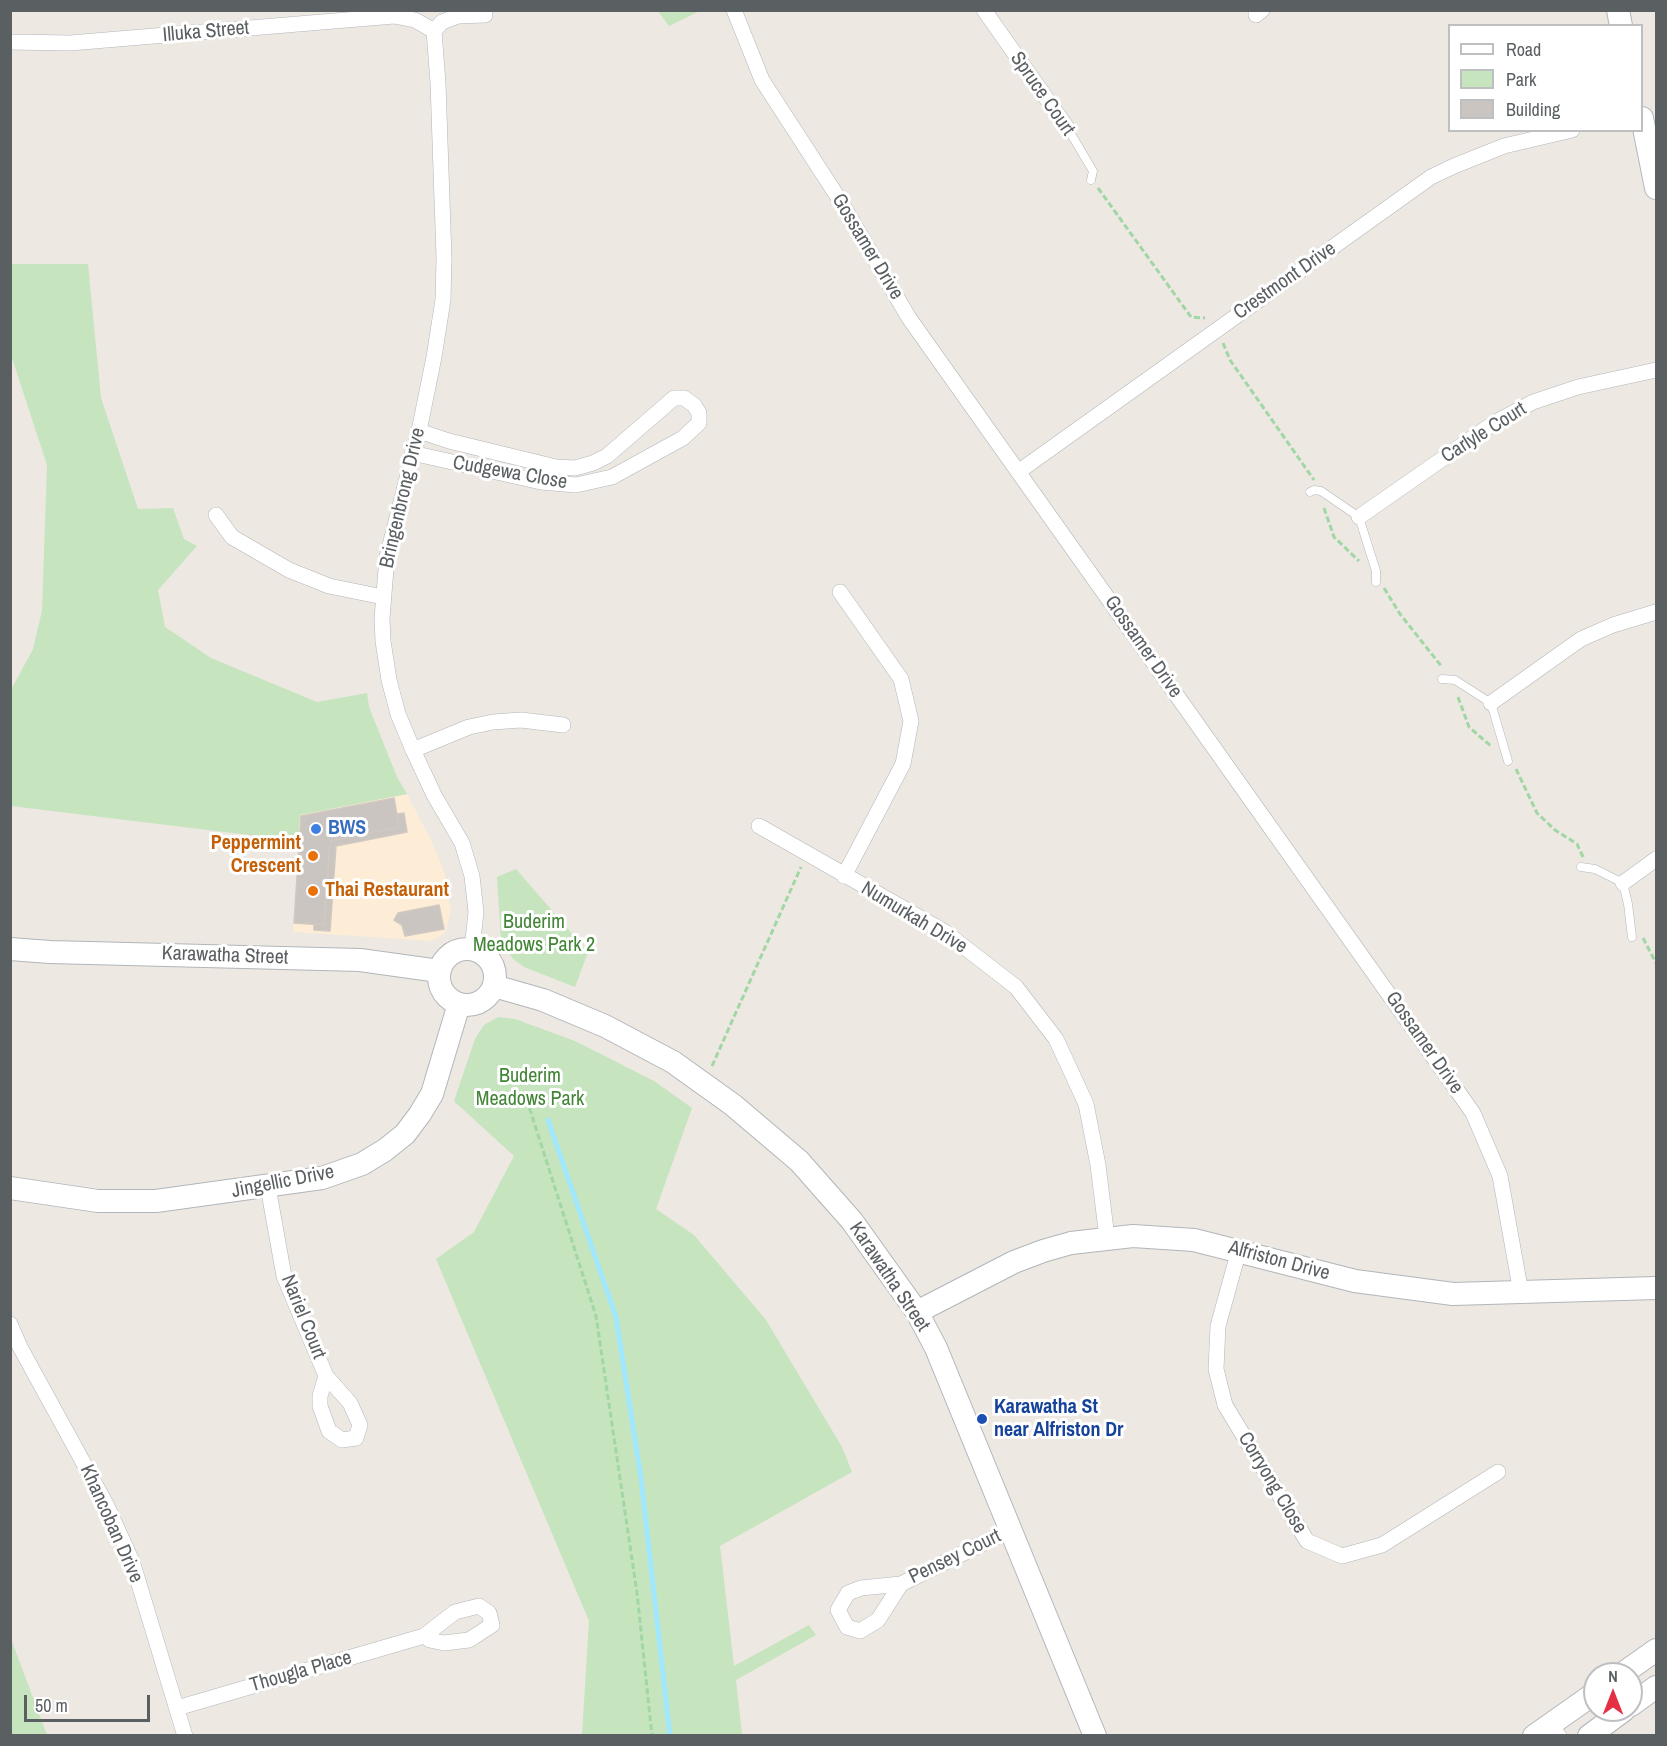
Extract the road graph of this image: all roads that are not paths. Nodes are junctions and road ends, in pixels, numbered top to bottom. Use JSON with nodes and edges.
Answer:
{"nodes":[{"id":1,"x":734,"y":10,"type":"edge"},
{"id":2,"x":984,"y":10,"type":"edge"},
{"id":3,"x":485,"y":15,"type":"dead end"},
{"id":4,"x":434,"y":31,"type":"junction"},
{"id":5,"x":10,"y":42,"type":"edge"},
{"id":6,"x":1643,"y":127,"type":"edge"},
{"id":7,"x":1068,"y":129,"type":"joint"},
{"id":8,"x":1564,"y":132,"type":"edge"},
{"id":9,"x":1091,"y":180,"type":"road end"},
{"id":10,"x":1656,"y":188,"type":"edge"},
{"id":11,"x":1656,"y":370,"type":"edge"},
{"id":12,"x":419,"y":431,"type":"junction"},
{"id":13,"x":412,"y":453,"type":"junction"},
{"id":14,"x":1018,"y":472,"type":"junction"},
{"id":15,"x":1314,"y":491,"type":"road end"},
{"id":16,"x":216,"y":515,"type":"dead end"},
{"id":17,"x":1359,"y":517,"type":"junction"},
{"id":18,"x":1377,"y":580,"type":"road end"},
{"id":19,"x":840,"y":592,"type":"dead end"},
{"id":20,"x":383,"y":597,"type":"junction"},
{"id":21,"x":1656,"y":612,"type":"edge"},
{"id":22,"x":1446,"y":679,"type":"road end"},
{"id":23,"x":1491,"y":703,"type":"junction"},
{"id":24,"x":563,"y":726,"type":"dead end"},
{"id":25,"x":413,"y":750,"type":"junction"},
{"id":26,"x":1508,"y":761,"type":"road end"},
{"id":27,"x":759,"y":826,"type":"dead end"},
{"id":28,"x":1656,"y":859,"type":"edge"},
{"id":29,"x":1584,"y":867,"type":"road end"},
{"id":30,"x":844,"y":876,"type":"junction"},
{"id":31,"x":1623,"y":883,"type":"junction"},
{"id":32,"x":1632,"y":937,"type":"dead end"},
{"id":33,"x":10,"y":949,"type":"edge"},
{"id":34,"x":472,"y":949,"type":"junction"},
{"id":35,"x":439,"y":971,"type":"junction"},
{"id":36,"x":494,"y":986,"type":"junction"},
{"id":37,"x":459,"y":1004,"type":"junction"},
{"id":38,"x":268,"y":1187,"type":"junction"},
{"id":39,"x":10,"y":1188,"type":"edge"},
{"id":40,"x":1107,"y":1238,"type":"junction"},
{"id":41,"x":1239,"y":1250,"type":"junction"},
{"id":42,"x":1656,"y":1288,"type":"edge"},
{"id":43,"x":1521,"y":1293,"type":"junction"},
{"id":44,"x":917,"y":1312,"type":"junction"},
{"id":45,"x":10,"y":1324,"type":"edge"},
{"id":46,"x":326,"y":1376,"type":"dead end"},
{"id":47,"x":1498,"y":1472,"type":"dead end"},
{"id":48,"x":1010,"y":1530,"type":"junction"},
{"id":49,"x":901,"y":1584,"type":"dead end"},
{"id":50,"x":424,"y":1636,"type":"dead end"},
{"id":51,"x":1656,"y":1650,"type":"edge"},
{"id":52,"x":1639,"y":1662,"type":"edge"},
{"id":53,"x":1656,"y":1687,"type":"edge"},
{"id":54,"x":1643,"y":1696,"type":"edge"},
{"id":55,"x":1583,"y":1705,"type":"edge"},
{"id":56,"x":177,"y":1708,"type":"junction"},
{"id":57,"x":1608,"y":1722,"type":"edge"},
{"id":58,"x":1558,"y":1729,"type":"edge"},
{"id":59,"x":184,"y":1736,"type":"edge"},
{"id":60,"x":1095,"y":1736,"type":"edge"},
{"id":61,"x":1534,"y":1736,"type":"edge"},
{"id":62,"x":1589,"y":1736,"type":"edge"}],
"edges":[{"from":1,"to":14,"type":"street","name":"Gossamer Drive"},
{"from":2,"to":7,"type":"street","name":"Spruce Court"},
{"from":3,"to":4,"type":"street"},
{"from":4,"to":5,"type":"street","name":"Illuka Street"},
{"from":4,"to":12,"type":"street","name":"Bringenbrong Drive"},
{"from":6,"to":10,"type":"street"},
{"from":7,"to":9,"type":"lane","name":"Spruce Court"},
{"from":8,"to":14,"type":"street","name":"Crestmont Drive"},
{"from":11,"to":17,"type":"street","name":"Carlyle Court"},
{"from":12,"to":13,"type":"street","name":"Bringenbrong Drive"},
{"from":12,"to":13,"type":"street","name":"Cudgewa Close"},
{"from":13,"to":20,"type":"street","name":"Bringenbrong Drive"},
{"from":14,"to":43,"type":"street","name":"Gossamer Drive"},
{"from":15,"to":17,"type":"lane"},
{"from":16,"to":20,"type":"street"},
{"from":17,"to":18,"type":"lane"},
{"from":19,"to":30,"type":"street"},
{"from":20,"to":25,"type":"street","name":"Bringenbrong Drive"},
{"from":21,"to":23,"type":"street"},
{"from":22,"to":23,"type":"lane"},
{"from":23,"to":26,"type":"lane"},
{"from":24,"to":25,"type":"street"},
{"from":25,"to":34,"type":"street","name":"Bringenbrong Drive"},
{"from":27,"to":30,"type":"street","name":"Numurkah Drive"},
{"from":28,"to":31,"type":"street"},
{"from":29,"to":31,"type":"lane"},
{"from":30,"to":40,"type":"street","name":"Numurkah Drive"},
{"from":31,"to":32,"type":"lane"},
{"from":33,"to":35,"type":"street","name":"Karawatha Street"},
{"from":34,"to":35,"type":"street"},
{"from":34,"to":36,"type":"street"},
{"from":35,"to":37,"type":"street"},
{"from":36,"to":37,"type":"street"},
{"from":36,"to":44,"type":"street","name":"Karawatha Street"},
{"from":37,"to":38,"type":"street","name":"Jingellic Drive"},
{"from":38,"to":39,"type":"street","name":"Jingellic Drive"},
{"from":38,"to":46,"type":"street","name":"Nariel Court"},
{"from":40,"to":41,"type":"street","name":"Alfriston Drive"},
{"from":40,"to":44,"type":"street","name":"Alfriston Drive"},
{"from":41,"to":43,"type":"street","name":"Alfriston Drive"},
{"from":41,"to":47,"type":"street","name":"Corryong Close"},
{"from":42,"to":43,"type":"street","name":"Alfriston Drive"},
{"from":44,"to":48,"type":"street","name":"Karawatha Street"},
{"from":45,"to":56,"type":"street","name":"Khancoban Drive"},
{"from":48,"to":49,"type":"street","name":"Pensey Court"},
{"from":48,"to":60,"type":"street","name":"Karawatha Street"},
{"from":50,"to":56,"type":"street","name":"Thougla Place"},
{"from":51,"to":52,"type":"street"},
{"from":53,"to":54,"type":"street"},
{"from":55,"to":58,"type":"street"},
{"from":56,"to":59,"type":"street","name":"Khancoban Drive"},
{"from":57,"to":62,"type":"street"},
{"from":58,"to":61,"type":"street"}]}
